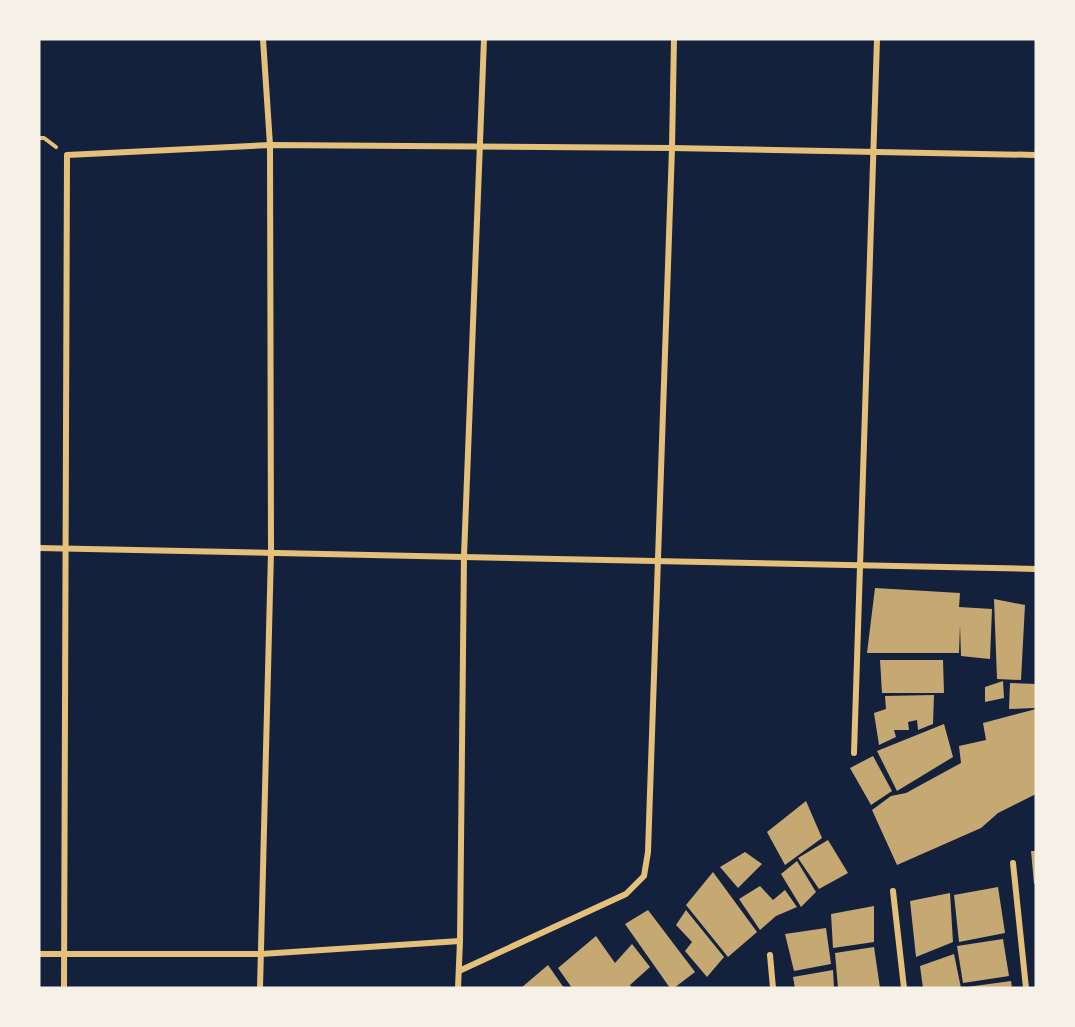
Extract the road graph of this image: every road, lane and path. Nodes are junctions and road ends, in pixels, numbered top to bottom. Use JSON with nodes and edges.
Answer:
{"nodes":[{"id":1,"x":263,"y":39,"type":"edge"},
{"id":2,"x":484,"y":39,"type":"edge"},
{"id":3,"x":674,"y":39,"type":"edge"},
{"id":4,"x":877,"y":39,"type":"edge"},
{"id":5,"x":270,"y":145,"type":"junction"},
{"id":6,"x":480,"y":147,"type":"junction"},
{"id":7,"x":672,"y":148,"type":"junction"},
{"id":8,"x":874,"y":152,"type":"junction"},
{"id":9,"x":1036,"y":155,"type":"edge"},
{"id":10,"x":65,"y":547,"type":"junction"},
{"id":11,"x":39,"y":548,"type":"edge"},
{"id":12,"x":271,"y":552,"type":"junction"},
{"id":13,"x":464,"y":556,"type":"junction"},
{"id":14,"x":657,"y":560,"type":"junction"},
{"id":15,"x":860,"y":565,"type":"junction"},
{"id":16,"x":1036,"y":569,"type":"edge"},
{"id":17,"x":854,"y":753,"type":"dead end"},
{"id":18,"x":1013,"y":863,"type":"dead end"},
{"id":19,"x":893,"y":891,"type":"dead end"},
{"id":20,"x":460,"y":941,"type":"junction"},
{"id":21,"x":39,"y":954,"type":"edge"},
{"id":22,"x":63,"y":954,"type":"junction"},
{"id":23,"x":261,"y":954,"type":"junction"},
{"id":24,"x":770,"y":955,"type":"dead end"},
{"id":25,"x":459,"y":971,"type":"junction"},
{"id":26,"x":64,"y":988,"type":"edge"},
{"id":27,"x":260,"y":988,"type":"edge"},
{"id":28,"x":458,"y":988,"type":"edge"},
{"id":29,"x":773,"y":988,"type":"edge"},
{"id":30,"x":904,"y":988,"type":"edge"},
{"id":31,"x":1026,"y":988,"type":"edge"}],
"edges":[{"from":1,"to":5,"type":"street"},
{"from":2,"to":6,"type":"street"},
{"from":3,"to":7,"type":"street"},
{"from":4,"to":8,"type":"street"},
{"from":5,"to":6,"type":"street"},
{"from":5,"to":10,"type":"street"},
{"from":5,"to":12,"type":"street"},
{"from":6,"to":7,"type":"street"},
{"from":6,"to":13,"type":"street"},
{"from":7,"to":8,"type":"street"},
{"from":7,"to":14,"type":"street"},
{"from":8,"to":9,"type":"street"},
{"from":8,"to":15,"type":"street"},
{"from":10,"to":11,"type":"street"},
{"from":10,"to":12,"type":"street"},
{"from":10,"to":22,"type":"street"},
{"from":12,"to":13,"type":"street"},
{"from":12,"to":23,"type":"street"},
{"from":13,"to":14,"type":"street"},
{"from":13,"to":20,"type":"street"},
{"from":14,"to":15,"type":"street"},
{"from":14,"to":25,"type":"street"},
{"from":15,"to":16,"type":"street"},
{"from":15,"to":17,"type":"street"},
{"from":18,"to":31,"type":"street"},
{"from":19,"to":30,"type":"street"},
{"from":20,"to":23,"type":"street"},
{"from":20,"to":25,"type":"street"},
{"from":21,"to":22,"type":"street"},
{"from":22,"to":23,"type":"street"},
{"from":22,"to":26,"type":"street"},
{"from":23,"to":27,"type":"street"},
{"from":24,"to":29,"type":"street"},
{"from":25,"to":28,"type":"street"}]}
